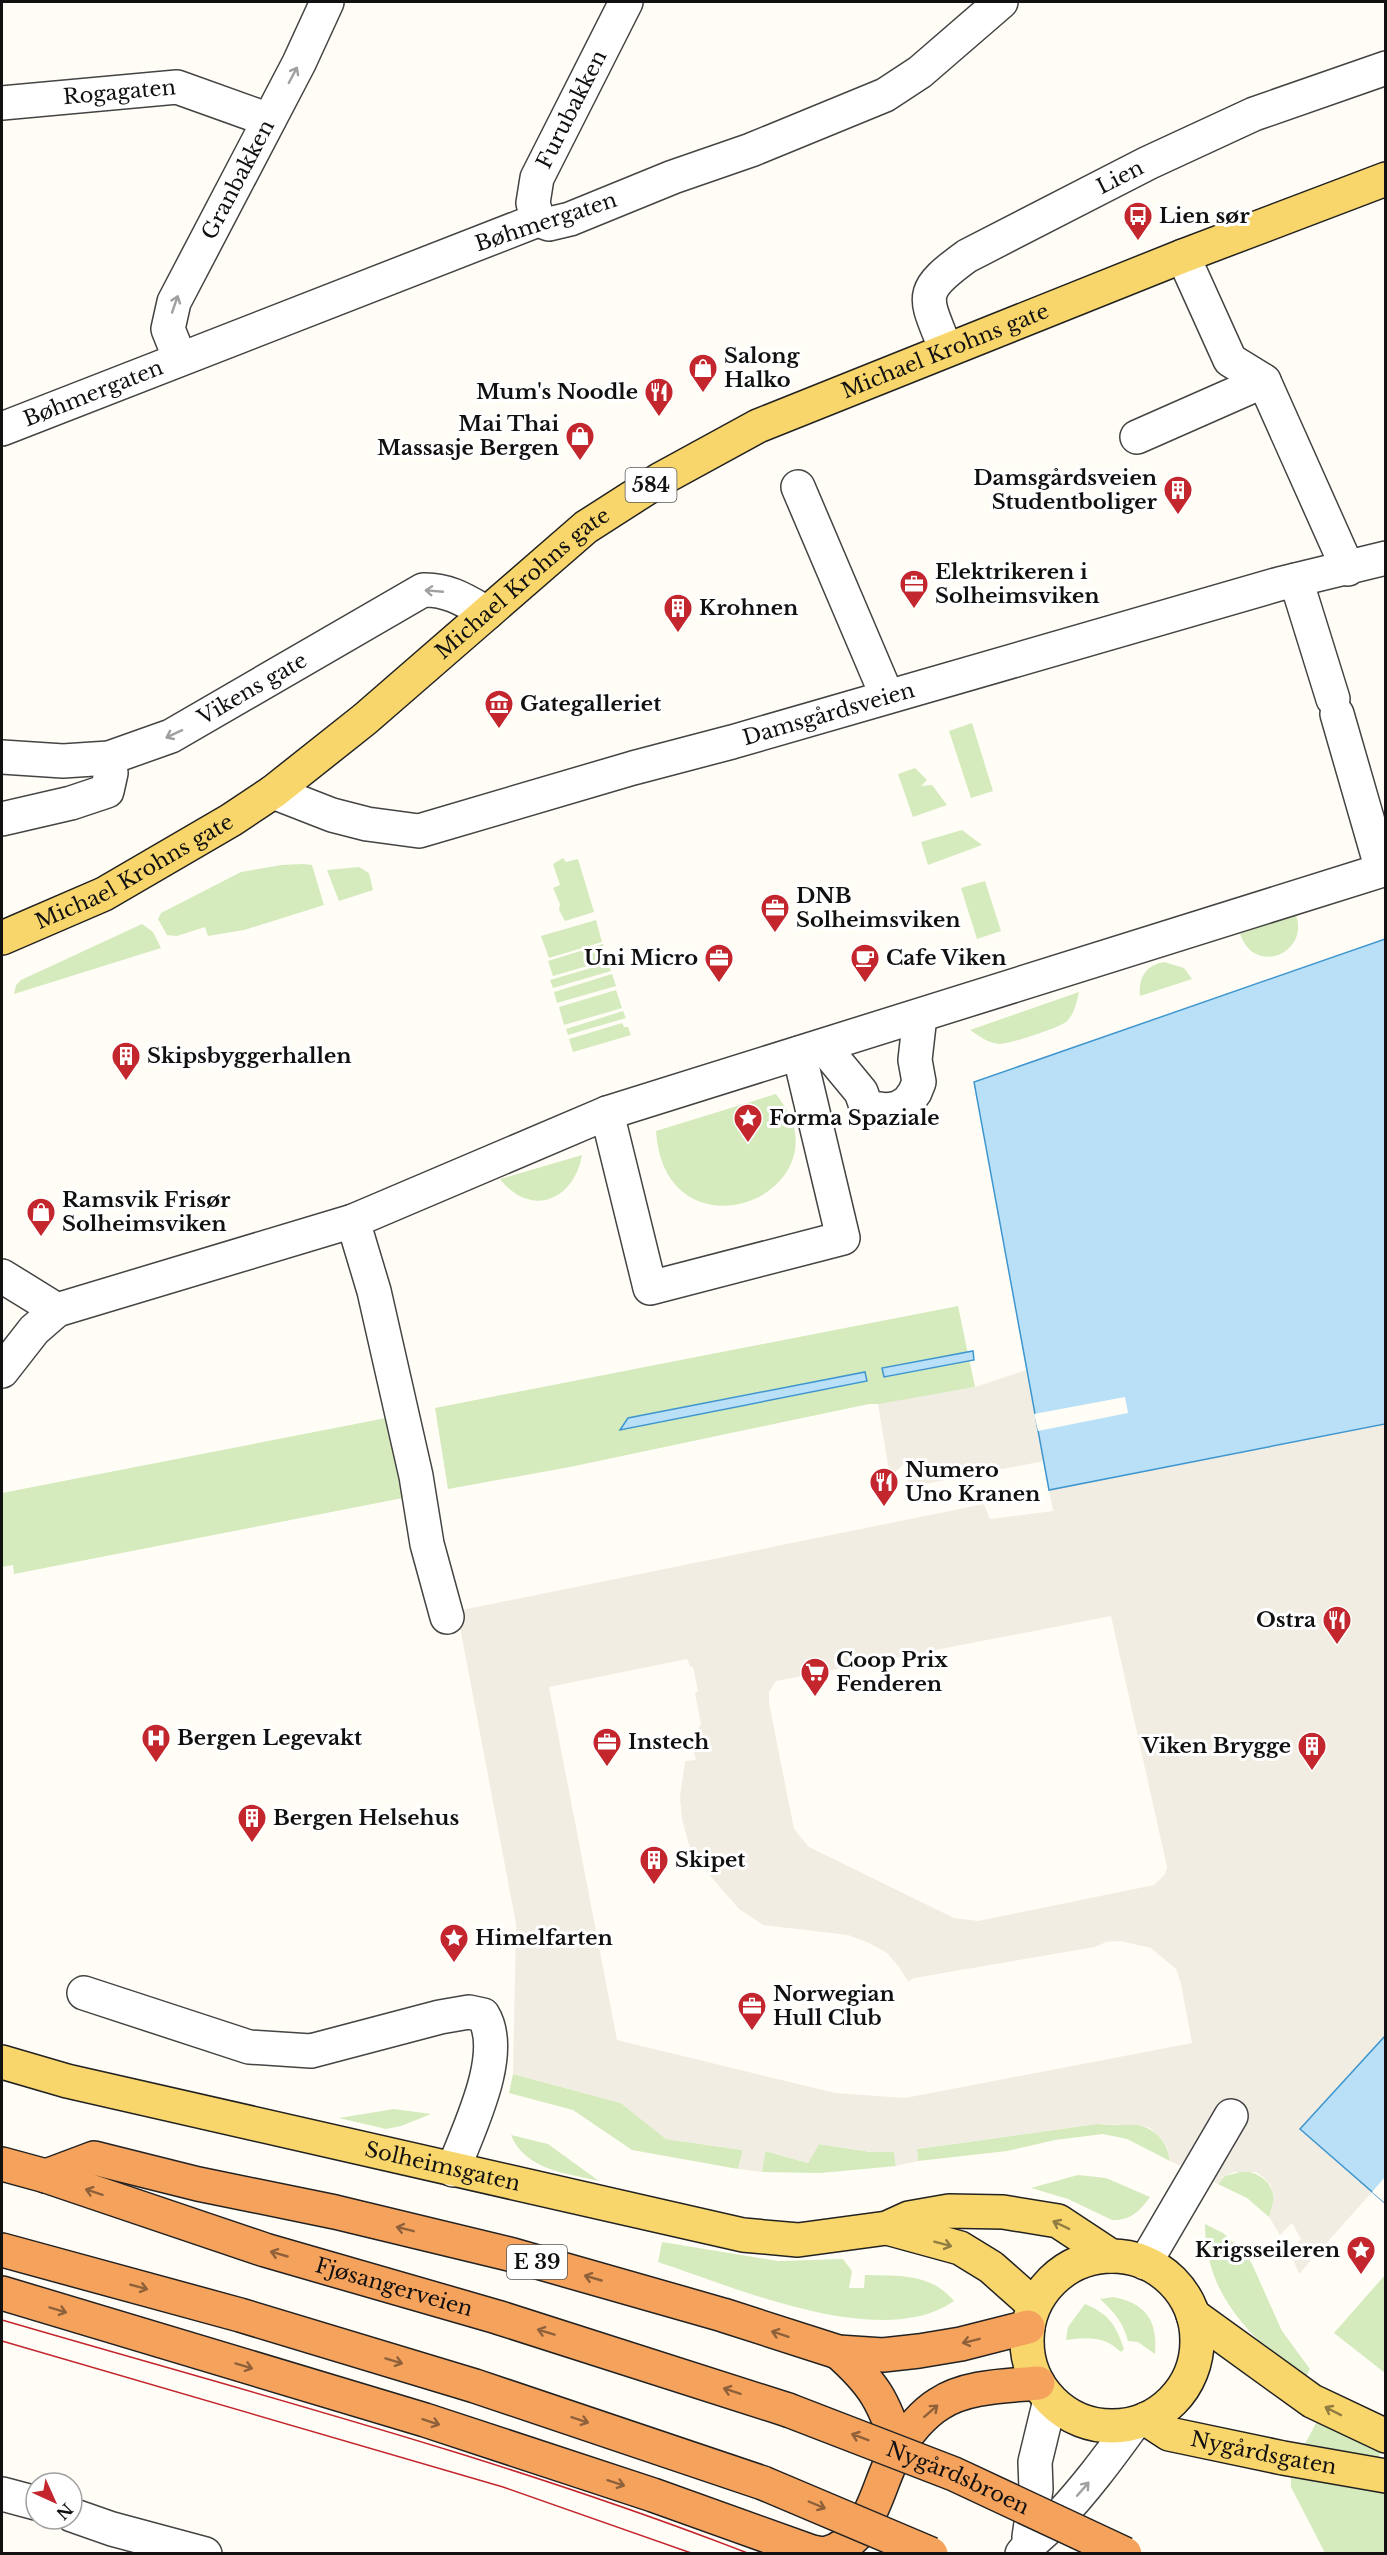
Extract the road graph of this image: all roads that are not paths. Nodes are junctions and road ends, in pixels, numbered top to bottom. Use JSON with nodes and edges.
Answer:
{"nodes":[{"id":1,"x":327,"y":2,"type":"edge"},
{"id":2,"x":626,"y":2,"type":"edge"},
{"id":3,"x":1001,"y":2,"type":"edge"},
{"id":4,"x":1386,"y":68,"type":"edge"},
{"id":5,"x":2,"y":103,"type":"edge"},
{"id":6,"x":268,"y":120,"type":"junction"},
{"id":7,"x":1386,"y":179,"type":"edge"},
{"id":8,"x":538,"y":220,"type":"junction"},
{"id":9,"x":1183,"y":256,"type":"junction"},
{"id":10,"x":946,"y":350,"type":"junction"},
{"id":11,"x":180,"y":359,"type":"junction"},
{"id":12,"x":1264,"y":381,"type":"junction"},
{"id":13,"x":2,"y":429,"type":"edge"},
{"id":14,"x":1137,"y":437,"type":"dead end"},
{"id":15,"x":798,"y":487,"type":"dead end"},
{"id":16,"x":1386,"y":558,"type":"edge"},
{"id":17,"x":1348,"y":568,"type":"junction"},
{"id":18,"x":1296,"y":580,"type":"junction"},
{"id":19,"x":487,"y":613,"type":"junction"},
{"id":20,"x":884,"y":689,"type":"dead end"},
{"id":21,"x":2,"y":757,"type":"edge"},
{"id":22,"x":109,"y":758,"type":"junction"},
{"id":23,"x":273,"y":792,"type":"junction"},
{"id":24,"x":2,"y":819,"type":"edge"},
{"id":25,"x":1384,"y":870,"type":"edge"},
{"id":26,"x":2,"y":938,"type":"edge"},
{"id":27,"x":920,"y":1016,"type":"junction"},
{"id":28,"x":811,"y":1050,"type":"junction"},
{"id":29,"x":607,"y":1113,"type":"junction"},
{"id":30,"x":353,"y":1221,"type":"junction"},
{"id":31,"x":2,"y":1276,"type":"edge"},
{"id":32,"x":57,"y":1310,"type":"junction"},
{"id":33,"x":8,"y":1351,"type":"edge"},
{"id":34,"x":447,"y":1617,"type":"dead end"},
{"id":35,"x":84,"y":1993,"type":"dead end"},
{"id":36,"x":2,"y":2061,"type":"edge"},
{"id":37,"x":1231,"y":2116,"type":"dead end"},
{"id":38,"x":2,"y":2164,"type":"edge"},
{"id":39,"x":453,"y":2169,"type":"junction"},
{"id":40,"x":46,"y":2176,"type":"junction"},
{"id":41,"x":887,"y":2228,"type":"junction"},
{"id":42,"x":2,"y":2250,"type":"edge"},
{"id":43,"x":1111,"y":2256,"type":"junction"},
{"id":44,"x":1145,"y":2263,"type":"junction"},
{"id":45,"x":2,"y":2294,"type":"edge"},
{"id":46,"x":1193,"y":2315,"type":"junction"},
{"id":47,"x":1031,"y":2316,"type":"junction"},
{"id":48,"x":838,"y":2352,"type":"junction"},
{"id":49,"x":1044,"y":2392,"type":"junction"},
{"id":50,"x":788,"y":2410,"type":"joint"},
{"id":51,"x":1140,"y":2421,"type":"junction"},
{"id":52,"x":1386,"y":2436,"type":"edge"},
{"id":53,"x":898,"y":2448,"type":"junction"},
{"id":54,"x":1386,"y":2476,"type":"edge"},
{"id":55,"x":2,"y":2494,"type":"edge"},
{"id":56,"x":24,"y":2500,"type":"edge"},
{"id":57,"x":84,"y":2519,"type":"edge"},
{"id":58,"x":1025,"y":2549,"type":"edge"},
{"id":59,"x":205,"y":2553,"type":"edge"},
{"id":60,"x":823,"y":2553,"type":"edge"},
{"id":61,"x":931,"y":2553,"type":"edge"},
{"id":62,"x":1125,"y":2553,"type":"edge"}],
"edges":[{"from":6,"to":1,"type":"street","name":"Granbakken","one_way":true},
{"from":2,"to":8,"type":"street","name":"Furubakken"},
{"from":3,"to":8,"type":"street","name":"Bøhmergaten"},
{"from":4,"to":10,"type":"street","name":"Lien"},
{"from":5,"to":6,"type":"street","name":"Rogagaten"},
{"from":11,"to":6,"type":"street","name":"Granbakken","one_way":true},
{"from":7,"to":9,"type":"main road","name":"Michael Krohns gate","number":"584"},
{"from":8,"to":11,"type":"street","name":"Bøhmergaten"},
{"from":9,"to":10,"type":"main road","name":"Michael Krohns gate","number":"584"},
{"from":9,"to":12,"type":"street"},
{"from":10,"to":19,"type":"main road","name":"Michael Krohns gate","number":"584"},
{"from":11,"to":13,"type":"street","name":"Bøhmergaten"},
{"from":12,"to":14,"type":"street"},
{"from":12,"to":17,"type":"street"},
{"from":15,"to":20,"type":"street"},
{"from":16,"to":17,"type":"street","name":"Damsgårdsveien"},
{"from":17,"to":18,"type":"street","name":"Damsgårdsveien"},
{"from":18,"to":23,"type":"street","name":"Damsgårdsveien"},
{"from":18,"to":25,"type":"street"},
{"from":19,"to":22,"type":"street","name":"Vikens gate","one_way":true},
{"from":19,"to":23,"type":"main road","name":"Michael Krohns gate","number":"584"},
{"from":21,"to":22,"type":"street","name":"Vikens gate"},
{"from":22,"to":24,"type":"street"},
{"from":23,"to":26,"type":"main road","name":"Michael Krohns gate","number":"584"},
{"from":25,"to":27,"type":"street"},
{"from":27,"to":28,"type":"street"},
{"from":27,"to":28,"type":"street"},
{"from":28,"to":29,"type":"street"},
{"from":28,"to":29,"type":"street"},
{"from":29,"to":30,"type":"street"},
{"from":30,"to":32,"type":"street"},
{"from":30,"to":34,"type":"street"},
{"from":31,"to":32,"type":"street"},
{"from":32,"to":33,"type":"street"},
{"from":35,"to":39,"type":"street"},
{"from":36,"to":39,"type":"main road","name":"Solheimsgaten"},
{"from":37,"to":44,"type":"street"},
{"from":38,"to":40,"type":"highway","name":"Fjøsangerveien"},
{"from":39,"to":41,"type":"main road","name":"Solheimsgaten"},
{"from":48,"to":40,"type":"highway","number":"E 39","one_way":true},
{"from":50,"to":40,"type":"highway","name":"Fjøsangerveien","one_way":true},
{"from":43,"to":41,"type":"main road","name":"Solheimsgaten","one_way":true},
{"from":41,"to":47,"type":"main road","name":"Solheimsgaten","one_way":true},
{"from":42,"to":61,"type":"highway","one_way":true,"bridge":true},
{"from":43,"to":44,"type":"main road"},
{"from":43,"to":47,"type":"main road"},
{"from":44,"to":46,"type":"main road"},
{"from":45,"to":60,"type":"highway","one_way":true},
{"from":46,"to":51,"type":"main road"},
{"from":52,"to":46,"type":"main road","one_way":true},
{"from":47,"to":48,"type":"highway","number":"E 39","one_way":true},
{"from":47,"to":49,"type":"main road"},
{"from":48,"to":53,"type":"highway","number":"E 39"},
{"from":49,"to":51,"type":"main road"},
{"from":53,"to":49,"type":"highway","one_way":true},
{"from":49,"to":58,"type":"street"},
{"from":62,"to":50,"type":"highway","name":"Nygårdsbroen","one_way":true,"bridge":true},
{"from":51,"to":54,"type":"main road","name":"Nygårdsgaten"},
{"from":58,"to":51,"type":"street","one_way":true},
{"from":53,"to":60,"type":"highway"},
{"from":55,"to":56,"type":"street"},
{"from":57,"to":59,"type":"street"}]}
